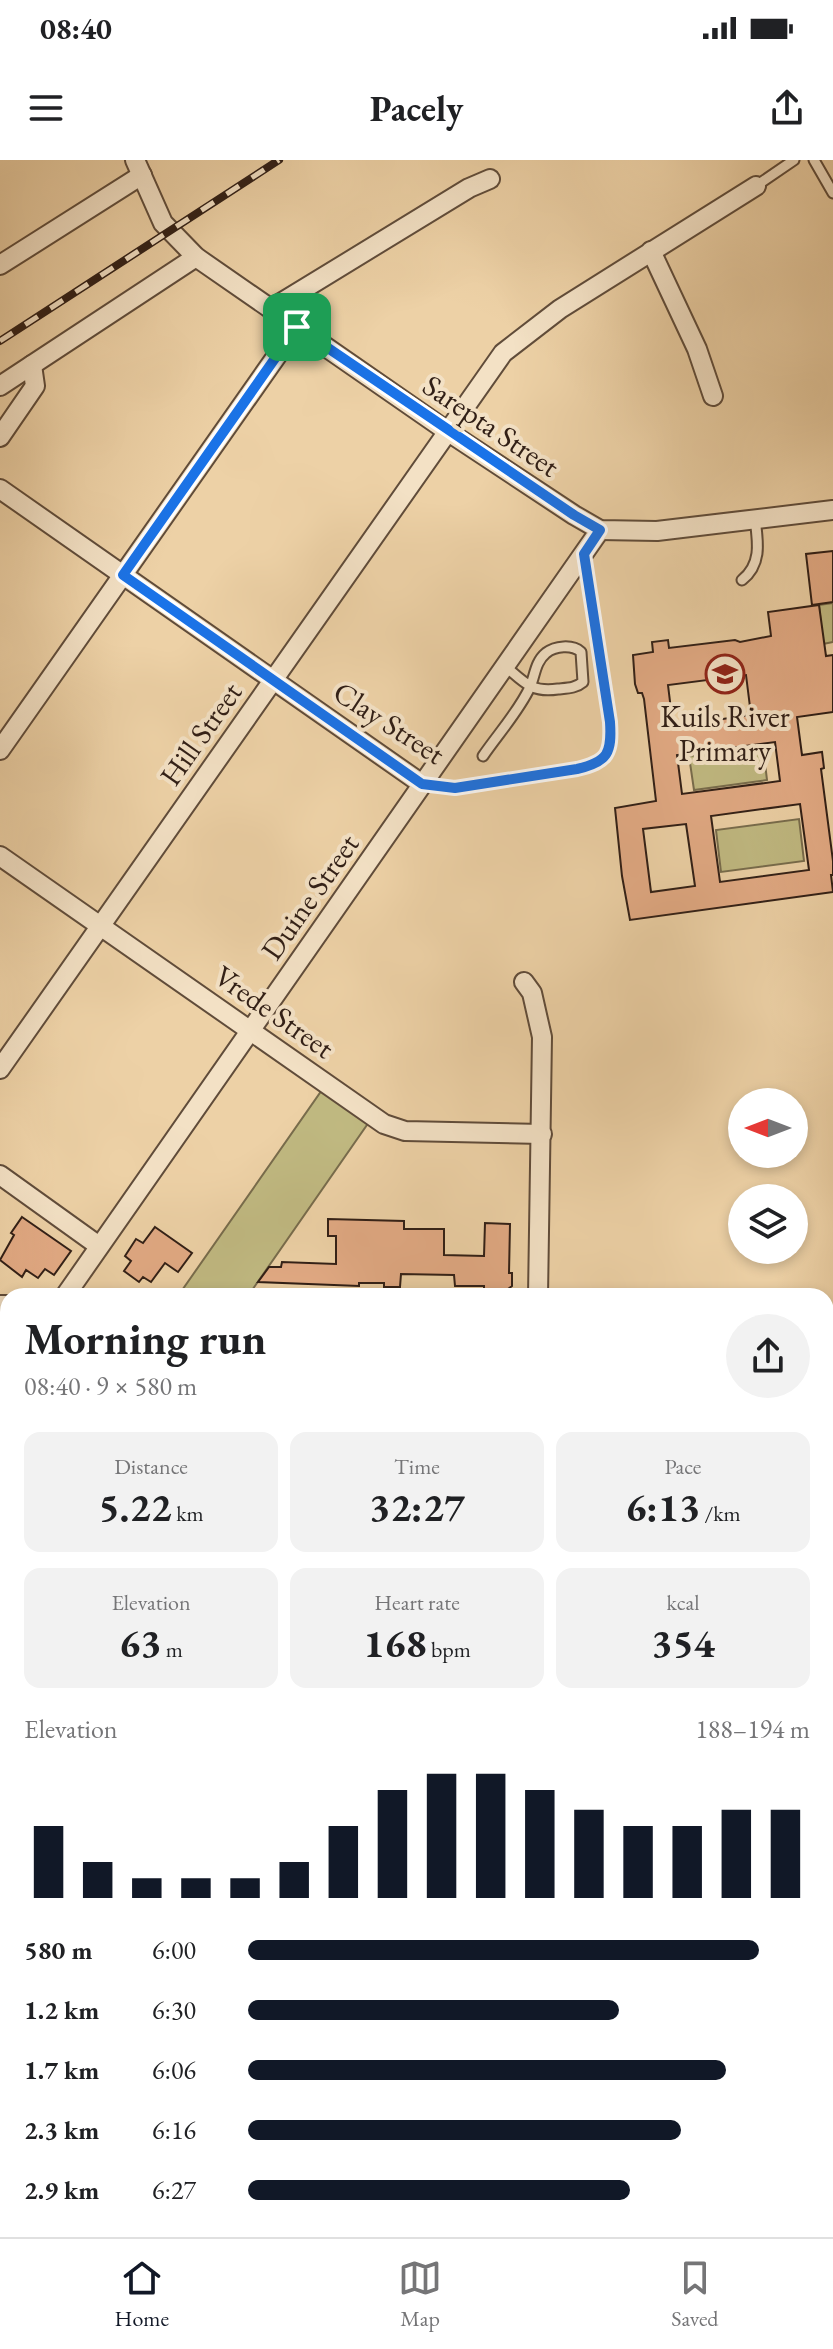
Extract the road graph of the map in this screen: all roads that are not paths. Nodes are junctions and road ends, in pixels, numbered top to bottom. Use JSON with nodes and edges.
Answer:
{"nodes":[{"id":1,"x":794,"y":160,"type":"edge"},
{"id":2,"x":814,"y":160,"type":"edge"},
{"id":3,"x":139,"y":168,"type":"edge"},
{"id":4,"x":490,"y":179,"type":"dead end"},
{"id":5,"x":756,"y":186,"type":"joint"},
{"id":6,"x":833,"y":193,"type":"edge"},
{"id":7,"x":651,"y":251,"type":"junction"},
{"id":8,"x":196,"y":257,"type":"junction"},
{"id":9,"x":0,"y":265,"type":"edge"},
{"id":10,"x":271,"y":309,"type":"junction"},
{"id":11,"x":297,"y":327,"type":"junction"},
{"id":12,"x":32,"y":365,"type":"junction"},
{"id":13,"x":0,"y":386,"type":"edge"},
{"id":14,"x":713,"y":396,"type":"dead end"},
{"id":15,"x":447,"y":431,"type":"junction"},
{"id":16,"x":0,"y":437,"type":"edge"},
{"id":17,"x":0,"y":489,"type":"edge"},
{"id":18,"x":833,"y":510,"type":"edge"},
{"id":19,"x":755,"y":519,"type":"junction"},
{"id":20,"x":600,"y":530,"type":"junction"},
{"id":21,"x":584,"y":554,"type":"junction"},
{"id":22,"x":123,"y":575,"type":"junction"},
{"id":23,"x":742,"y":580,"type":"dead end"},
{"id":24,"x":505,"y":666,"type":"junction"},
{"id":25,"x":273,"y":679,"type":"junction"},
{"id":26,"x":530,"y":687,"type":"junction"},
{"id":27,"x":0,"y":750,"type":"edge"},
{"id":28,"x":483,"y":756,"type":"dead end"},
{"id":29,"x":422,"y":784,"type":"junction"},
{"id":30,"x":0,"y":856,"type":"edge"},
{"id":31,"x":100,"y":927,"type":"junction"},
{"id":32,"x":524,"y":982,"type":"dead end"},
{"id":33,"x":252,"y":1030,"type":"junction"},
{"id":34,"x":0,"y":1069,"type":"edge"},
{"id":35,"x":542,"y":1134,"type":"junction"},
{"id":36,"x":0,"y":1175,"type":"edge"},
{"id":37,"x":99,"y":1246,"type":"junction"},
{"id":38,"x":70,"y":1288,"type":"edge"},
{"id":39,"x":538,"y":1288,"type":"edge"}],
"edges":[{"from":1,"to":5,"type":"lane"},
{"from":2,"to":6,"type":"lane"},
{"from":3,"to":8,"type":"street","name":"Sarepta Street"},
{"from":3,"to":9,"type":"street"},
{"from":4,"to":10,"type":"street"},
{"from":5,"to":7,"type":"street","name":"Hill Street"},
{"from":7,"to":14,"type":"street"},
{"from":7,"to":15,"type":"street","name":"Hill Street"},
{"from":8,"to":10,"type":"street","name":"Sarepta Street"},
{"from":8,"to":12,"type":"street"},
{"from":10,"to":11,"type":"street","name":"Sarepta Street"},
{"from":11,"to":15,"type":"street","name":"Sarepta Street"},
{"from":11,"to":22,"type":"street"},
{"from":12,"to":13,"type":"street"},
{"from":12,"to":16,"type":"street"},
{"from":15,"to":20,"type":"street","name":"Sarepta Street"},
{"from":15,"to":25,"type":"street","name":"Hill Street"},
{"from":17,"to":22,"type":"street","name":"Clay Street"},
{"from":18,"to":19,"type":"street","name":"Sarepta Street"},
{"from":19,"to":20,"type":"street","name":"Sarepta Street"},
{"from":19,"to":23,"type":"lane"},
{"from":20,"to":21,"type":"street","name":"Duine Street"},
{"from":21,"to":24,"type":"street","name":"Duine Street"},
{"from":21,"to":29,"type":"lane","name":"Clay Street"},
{"from":22,"to":25,"type":"street","name":"Clay Street"},
{"from":22,"to":27,"type":"street"},
{"from":24,"to":26,"type":"lane"},
{"from":24,"to":29,"type":"street","name":"Duine Street"},
{"from":25,"to":29,"type":"street","name":"Clay Street"},
{"from":25,"to":31,"type":"street","name":"Hill Street"},
{"from":26,"to":26,"type":"lane"},
{"from":26,"to":28,"type":"lane"},
{"from":29,"to":33,"type":"street","name":"Duine Street"},
{"from":30,"to":31,"type":"street","name":"Vrede Street"},
{"from":31,"to":33,"type":"street","name":"Vrede Street"},
{"from":31,"to":34,"type":"street","name":"Hill Street"},
{"from":32,"to":35,"type":"street"},
{"from":33,"to":35,"type":"street","name":"Vrede Street"},
{"from":33,"to":37,"type":"street","name":"Duine Street"},
{"from":35,"to":39,"type":"street"},
{"from":36,"to":37,"type":"street"},
{"from":37,"to":38,"type":"street","name":"Duine Street"}]}
